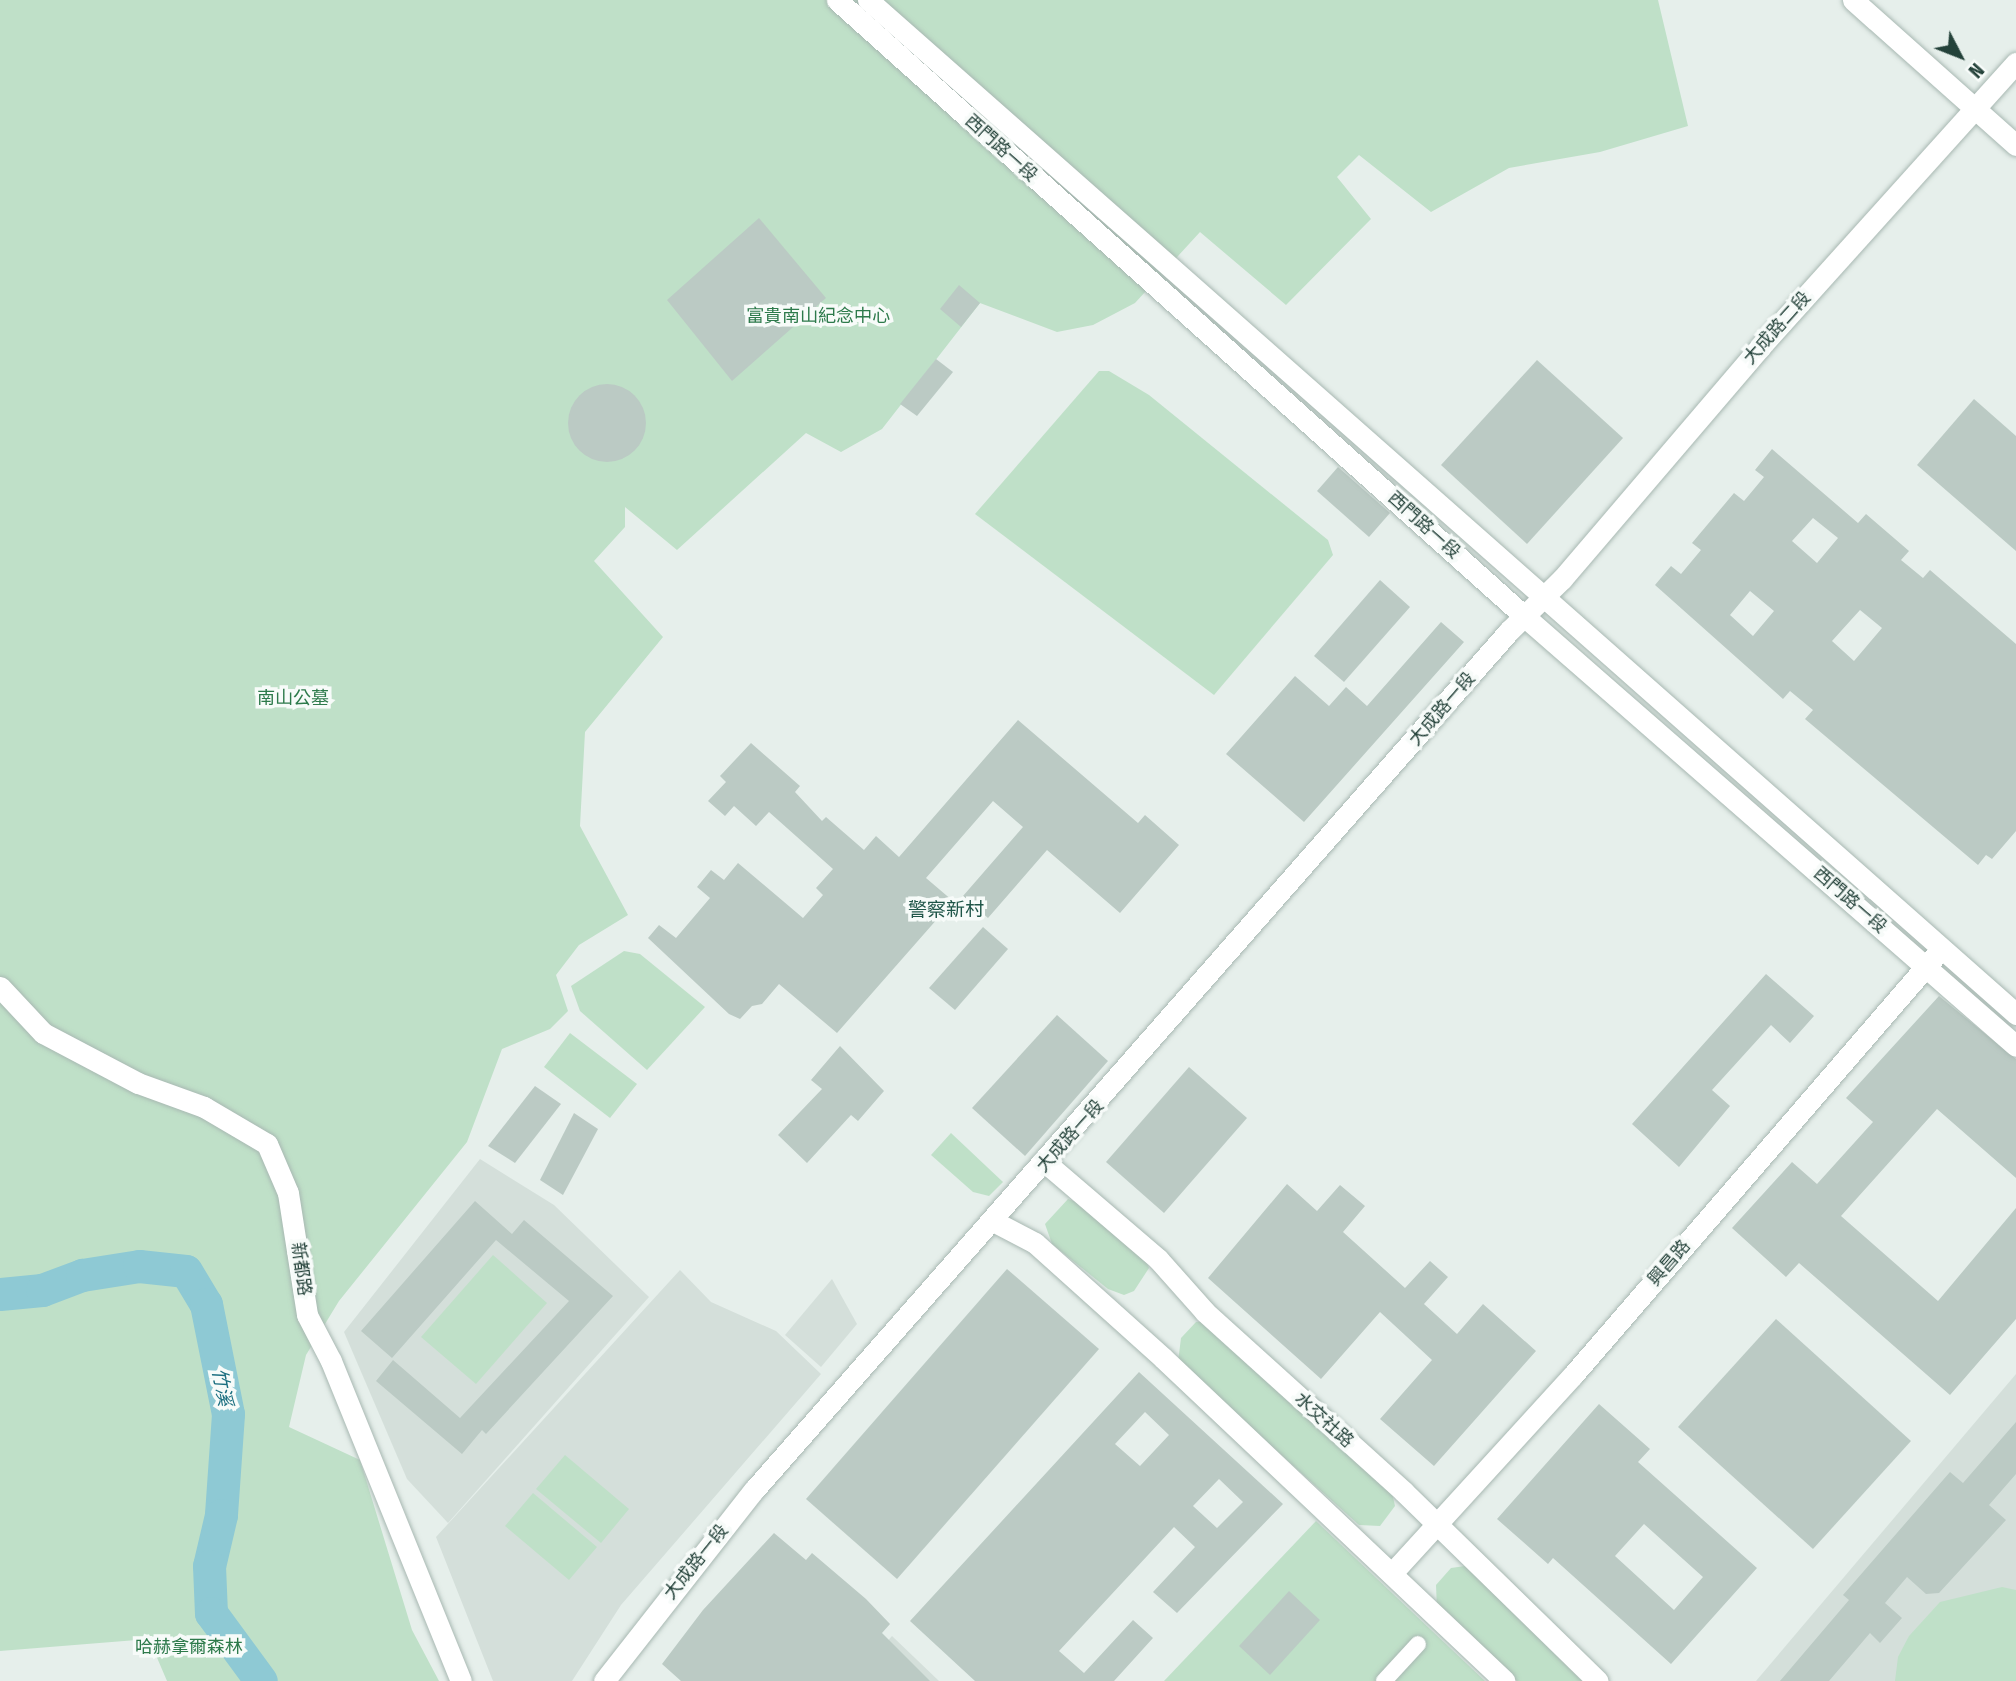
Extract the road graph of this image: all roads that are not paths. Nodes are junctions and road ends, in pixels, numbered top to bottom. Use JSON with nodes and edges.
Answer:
{"nodes":[{"id":1,"x":837,"y":0,"type":"edge"},
{"id":2,"x":867,"y":0,"type":"edge"},
{"id":3,"x":1853,"y":0,"type":"edge"},
{"id":4,"x":2016,"y":63,"type":"edge"},
{"id":5,"x":1974,"y":109,"type":"junction"},
{"id":6,"x":2016,"y":145,"type":"edge"},
{"id":7,"x":1543,"y":597,"type":"junction"},
{"id":8,"x":1524,"y":616,"type":"junction"},
{"id":9,"x":1941,"y":949,"type":"junction"},
{"id":10,"x":1925,"y":966,"type":"junction"},
{"id":11,"x":0,"y":987,"type":"edge"},
{"id":12,"x":2016,"y":1014,"type":"edge"},
{"id":13,"x":2016,"y":1046,"type":"edge"},
{"id":14,"x":1046,"y":1163,"type":"junction"},
{"id":15,"x":993,"y":1221,"type":"junction"},
{"id":16,"x":1435,"y":1523,"type":"junction"},
{"id":17,"x":1392,"y":1572,"type":"junction"},
{"id":18,"x":1418,"y":1644,"type":"dead end"},
{"id":19,"x":461,"y":1681,"type":"edge"},
{"id":20,"x":604,"y":1681,"type":"edge"},
{"id":21,"x":1384,"y":1681,"type":"edge"},
{"id":22,"x":1505,"y":1681,"type":"edge"},
{"id":23,"x":1598,"y":1681,"type":"edge"}],
"edges":[{"from":1,"to":8,"type":"street","name":"西門路一段"},
{"from":2,"to":7,"type":"street","name":"西門路一段"},
{"from":3,"to":5,"type":"street"},
{"from":4,"to":5,"type":"street","name":"大成路二段"},
{"from":5,"to":6,"type":"street"},
{"from":5,"to":7,"type":"street","name":"大成路二段"},
{"from":7,"to":8,"type":"street","name":"大成路一段"},
{"from":7,"to":9,"type":"street","name":"西門路一段"},
{"from":8,"to":10,"type":"street","name":"西門路一段"},
{"from":8,"to":14,"type":"street","name":"大成路一段"},
{"from":9,"to":10,"type":"street","name":"興昌路"},
{"from":9,"to":12,"type":"street","name":"西門路一段"},
{"from":10,"to":13,"type":"street","name":"西門路一段"},
{"from":10,"to":16,"type":"street","name":"興昌路"},
{"from":11,"to":19,"type":"street","name":"新都路"},
{"from":14,"to":15,"type":"street","name":"大成路一段"},
{"from":14,"to":16,"type":"street","name":"水交社路"},
{"from":15,"to":17,"type":"street"},
{"from":15,"to":20,"type":"street","name":"大成路一段"},
{"from":16,"to":17,"type":"street","name":"興昌路"},
{"from":16,"to":23,"type":"street","name":"水交社路"},
{"from":17,"to":22,"type":"street"},
{"from":18,"to":21,"type":"street"}]}
